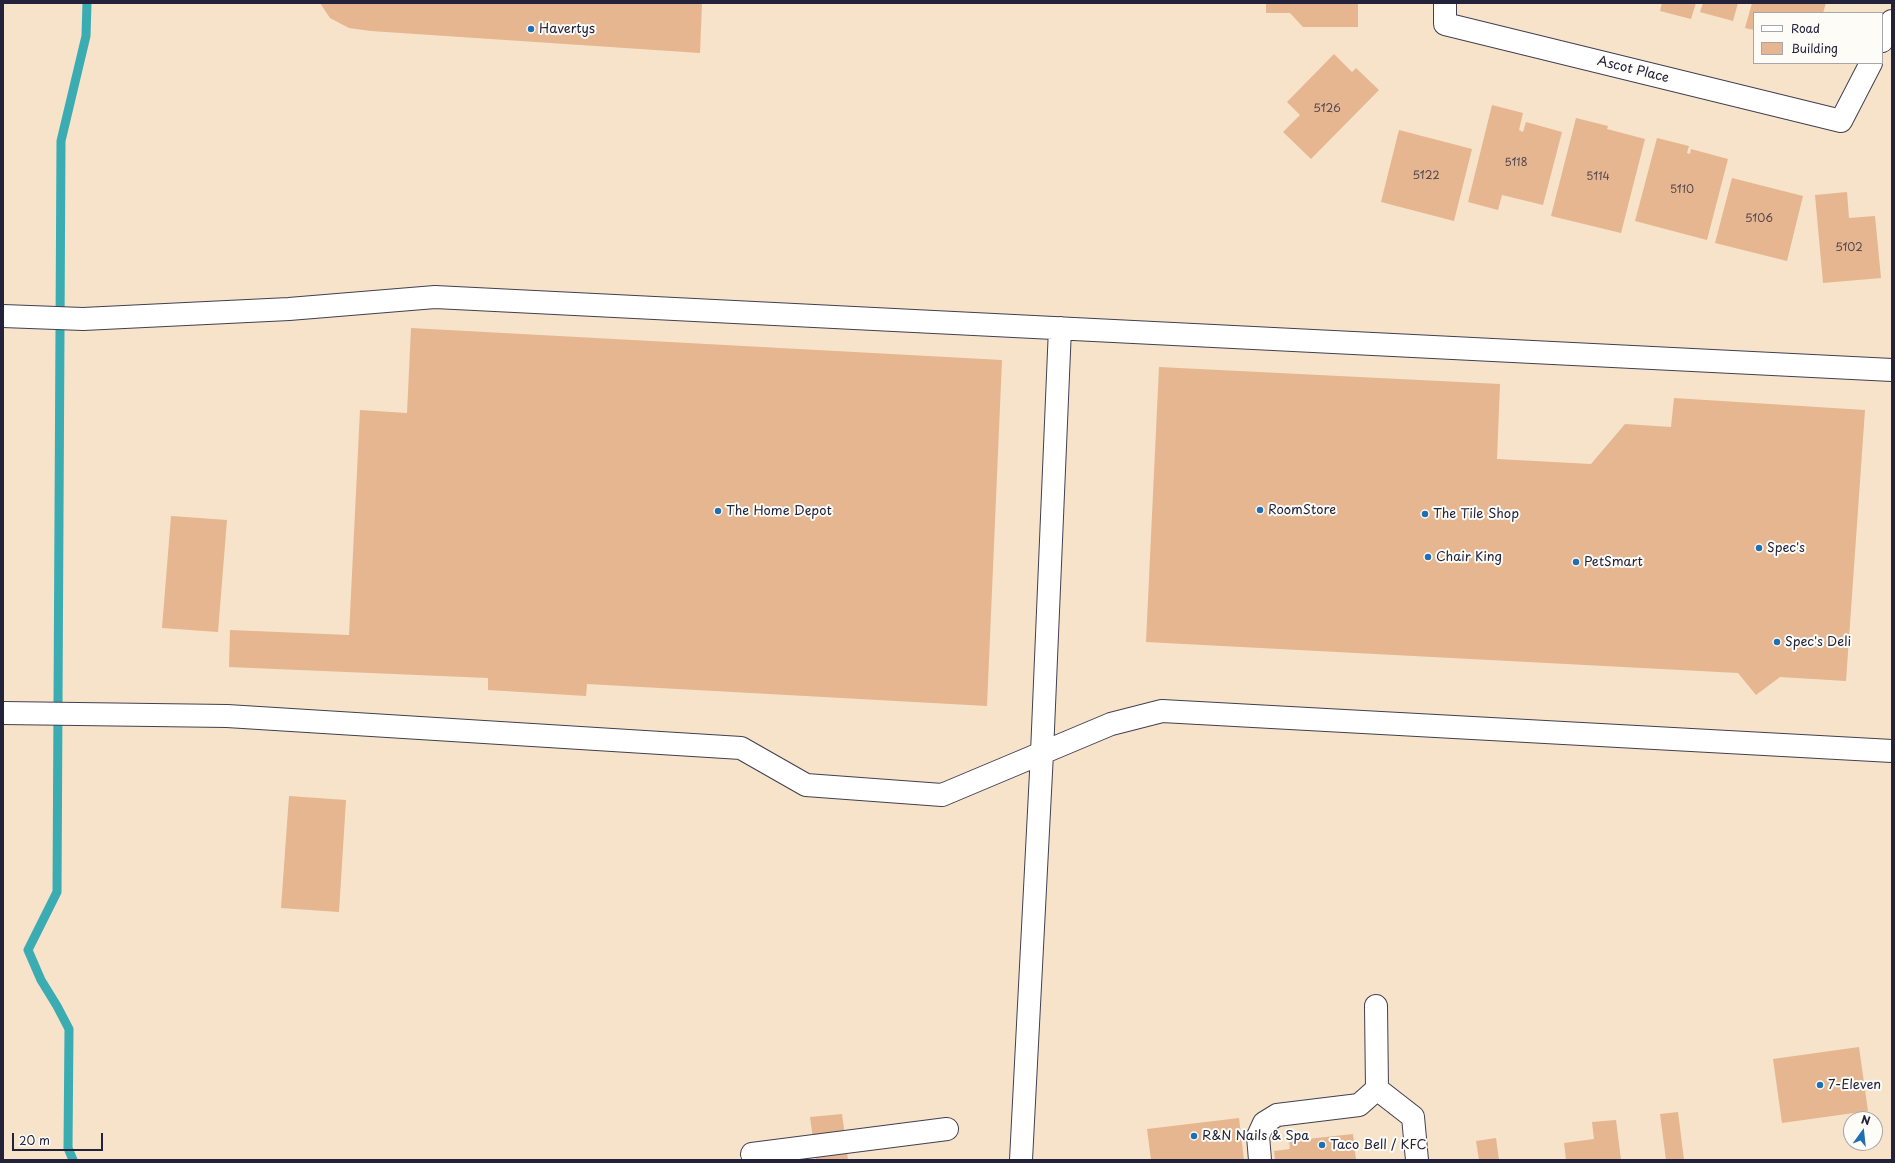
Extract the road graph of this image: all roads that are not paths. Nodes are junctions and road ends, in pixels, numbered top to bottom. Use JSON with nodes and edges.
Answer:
{"nodes":[{"id":1,"x":1445,"y":3,"type":"edge"},
{"id":2,"x":1892,"y":21,"type":"edge"},
{"id":3,"x":1883,"y":39,"type":"edge"},
{"id":4,"x":1870,"y":64,"type":"edge"},
{"id":5,"x":3,"y":316,"type":"edge"},
{"id":6,"x":1060,"y":328,"type":"junction"},
{"id":7,"x":1892,"y":370,"type":"edge"},
{"id":8,"x":3,"y":713,"type":"edge"},
{"id":9,"x":1892,"y":751,"type":"edge"},
{"id":10,"x":1042,"y":753,"type":"junction"},
{"id":11,"x":1376,"y":1006,"type":"dead end"},
{"id":12,"x":1377,"y":1089,"type":"junction"},
{"id":13,"x":947,"y":1129,"type":"dead end"},
{"id":14,"x":752,"y":1154,"type":"dead end"},
{"id":15,"x":1021,"y":1160,"type":"edge"},
{"id":16,"x":1260,"y":1160,"type":"edge"},
{"id":17,"x":1417,"y":1160,"type":"edge"}],
"edges":[{"from":1,"to":4,"type":"street","name":"Ascot Place"},
{"from":2,"to":3,"type":"street"},
{"from":5,"to":6,"type":"street"},
{"from":6,"to":7,"type":"street"},
{"from":6,"to":10,"type":"street"},
{"from":8,"to":10,"type":"street"},
{"from":9,"to":10,"type":"street"},
{"from":10,"to":15,"type":"street"},
{"from":11,"to":12,"type":"street"},
{"from":12,"to":16,"type":"street"},
{"from":12,"to":17,"type":"street"},
{"from":13,"to":14,"type":"street"}]}
